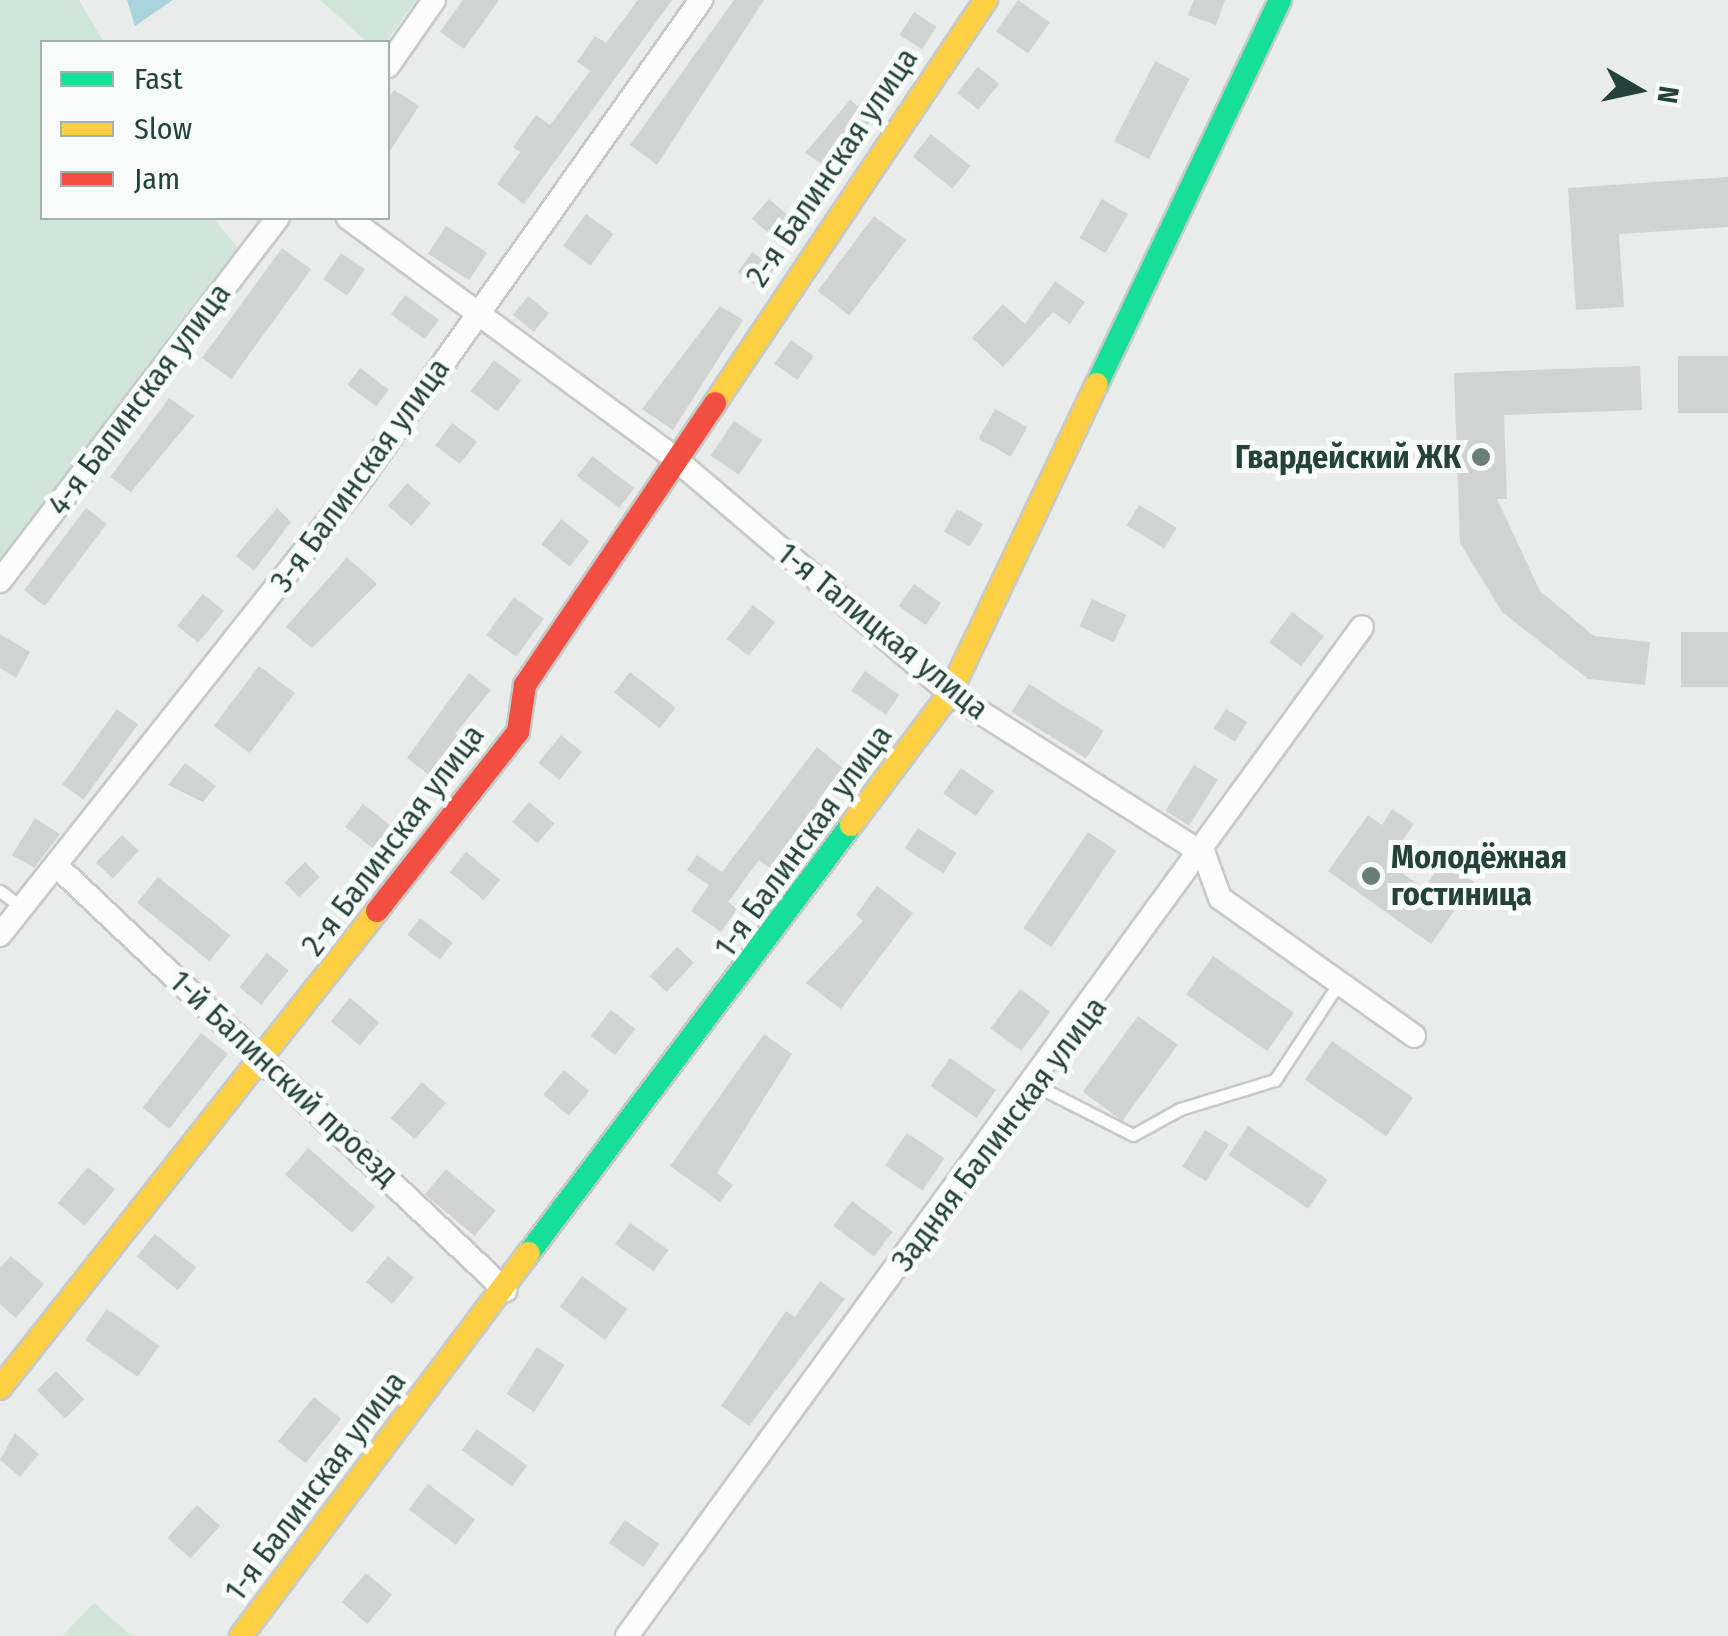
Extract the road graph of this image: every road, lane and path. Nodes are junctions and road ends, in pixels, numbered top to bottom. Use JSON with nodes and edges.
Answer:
{"nodes":[{"id":1,"x":434,"y":0,"type":"edge"},
{"id":2,"x":701,"y":0,"type":"edge"},
{"id":3,"x":986,"y":0,"type":"edge"},
{"id":4,"x":1280,"y":0,"type":"edge"},
{"id":5,"x":390,"y":63,"type":"edge"},
{"id":6,"x":276,"y":220,"type":"edge"},
{"id":7,"x":351,"y":220,"type":"edge"},
{"id":8,"x":478,"y":314,"type":"junction"},
{"id":9,"x":672,"y":457,"type":"junction"},
{"id":10,"x":0,"y":581,"type":"edge"},
{"id":11,"x":1362,"y":628,"type":"dead end"},
{"id":12,"x":950,"y":692,"type":"junction"},
{"id":13,"x":1204,"y":854,"type":"junction"},
{"id":14,"x":60,"y":869,"type":"junction"},
{"id":15,"x":0,"y":891,"type":"edge"},
{"id":16,"x":20,"y":906,"type":"junction"},
{"id":17,"x":0,"y":935,"type":"edge"},
{"id":18,"x":1339,"y":983,"type":"junction"},
{"id":19,"x":1414,"y":1036,"type":"dead end"},
{"id":20,"x":267,"y":1059,"type":"junction"},
{"id":21,"x":1034,"y":1084,"type":"junction"},
{"id":22,"x":505,"y":1290,"type":"junction"},
{"id":23,"x":0,"y":1388,"type":"edge"},
{"id":24,"x":240,"y":1636,"type":"edge"},
{"id":25,"x":627,"y":1636,"type":"edge"}],
"edges":[{"from":1,"to":5,"type":"street"},
{"from":2,"to":8,"type":"street","name":"3-я Балинская улица"},
{"from":3,"to":9,"type":"main road","name":"2-я Балинская улица"},
{"from":4,"to":12,"type":"main road","name":"1-я Балинская улица"},
{"from":6,"to":10,"type":"street","name":"4-я Балинская улица"},
{"from":7,"to":8,"type":"street","name":"1-я Талицкая улица"},
{"from":8,"to":9,"type":"street","name":"1-я Талицкая улица"},
{"from":8,"to":14,"type":"street","name":"3-я Балинская улица"},
{"from":9,"to":12,"type":"street","name":"1-я Талицкая улица"},
{"from":9,"to":20,"type":"main road","name":"2-я Балинская улица"},
{"from":11,"to":13,"type":"street","name":"Задняя Балинская улица"},
{"from":12,"to":13,"type":"street","name":"1-я Талицкая улица"},
{"from":12,"to":22,"type":"main road","name":"1-я Балинская улица"},
{"from":13,"to":18,"type":"street"},
{"from":13,"to":21,"type":"street","name":"Задняя Балинская улица"},
{"from":14,"to":16,"type":"street","name":"3-я Балинская улица"},
{"from":14,"to":20,"type":"street","name":"1-й Балинский проезд"},
{"from":15,"to":16,"type":"lane"},
{"from":16,"to":17,"type":"street","name":"3-я Балинская улица"},
{"from":18,"to":19,"type":"street"},
{"from":18,"to":21,"type":"lane"},
{"from":20,"to":22,"type":"street","name":"1-й Балинский проезд"},
{"from":20,"to":23,"type":"main road","name":"2-я Балинская улица"},
{"from":21,"to":25,"type":"street","name":"Задняя Балинская улица"},
{"from":22,"to":24,"type":"main road","name":"1-я Балинская улица"}]}
